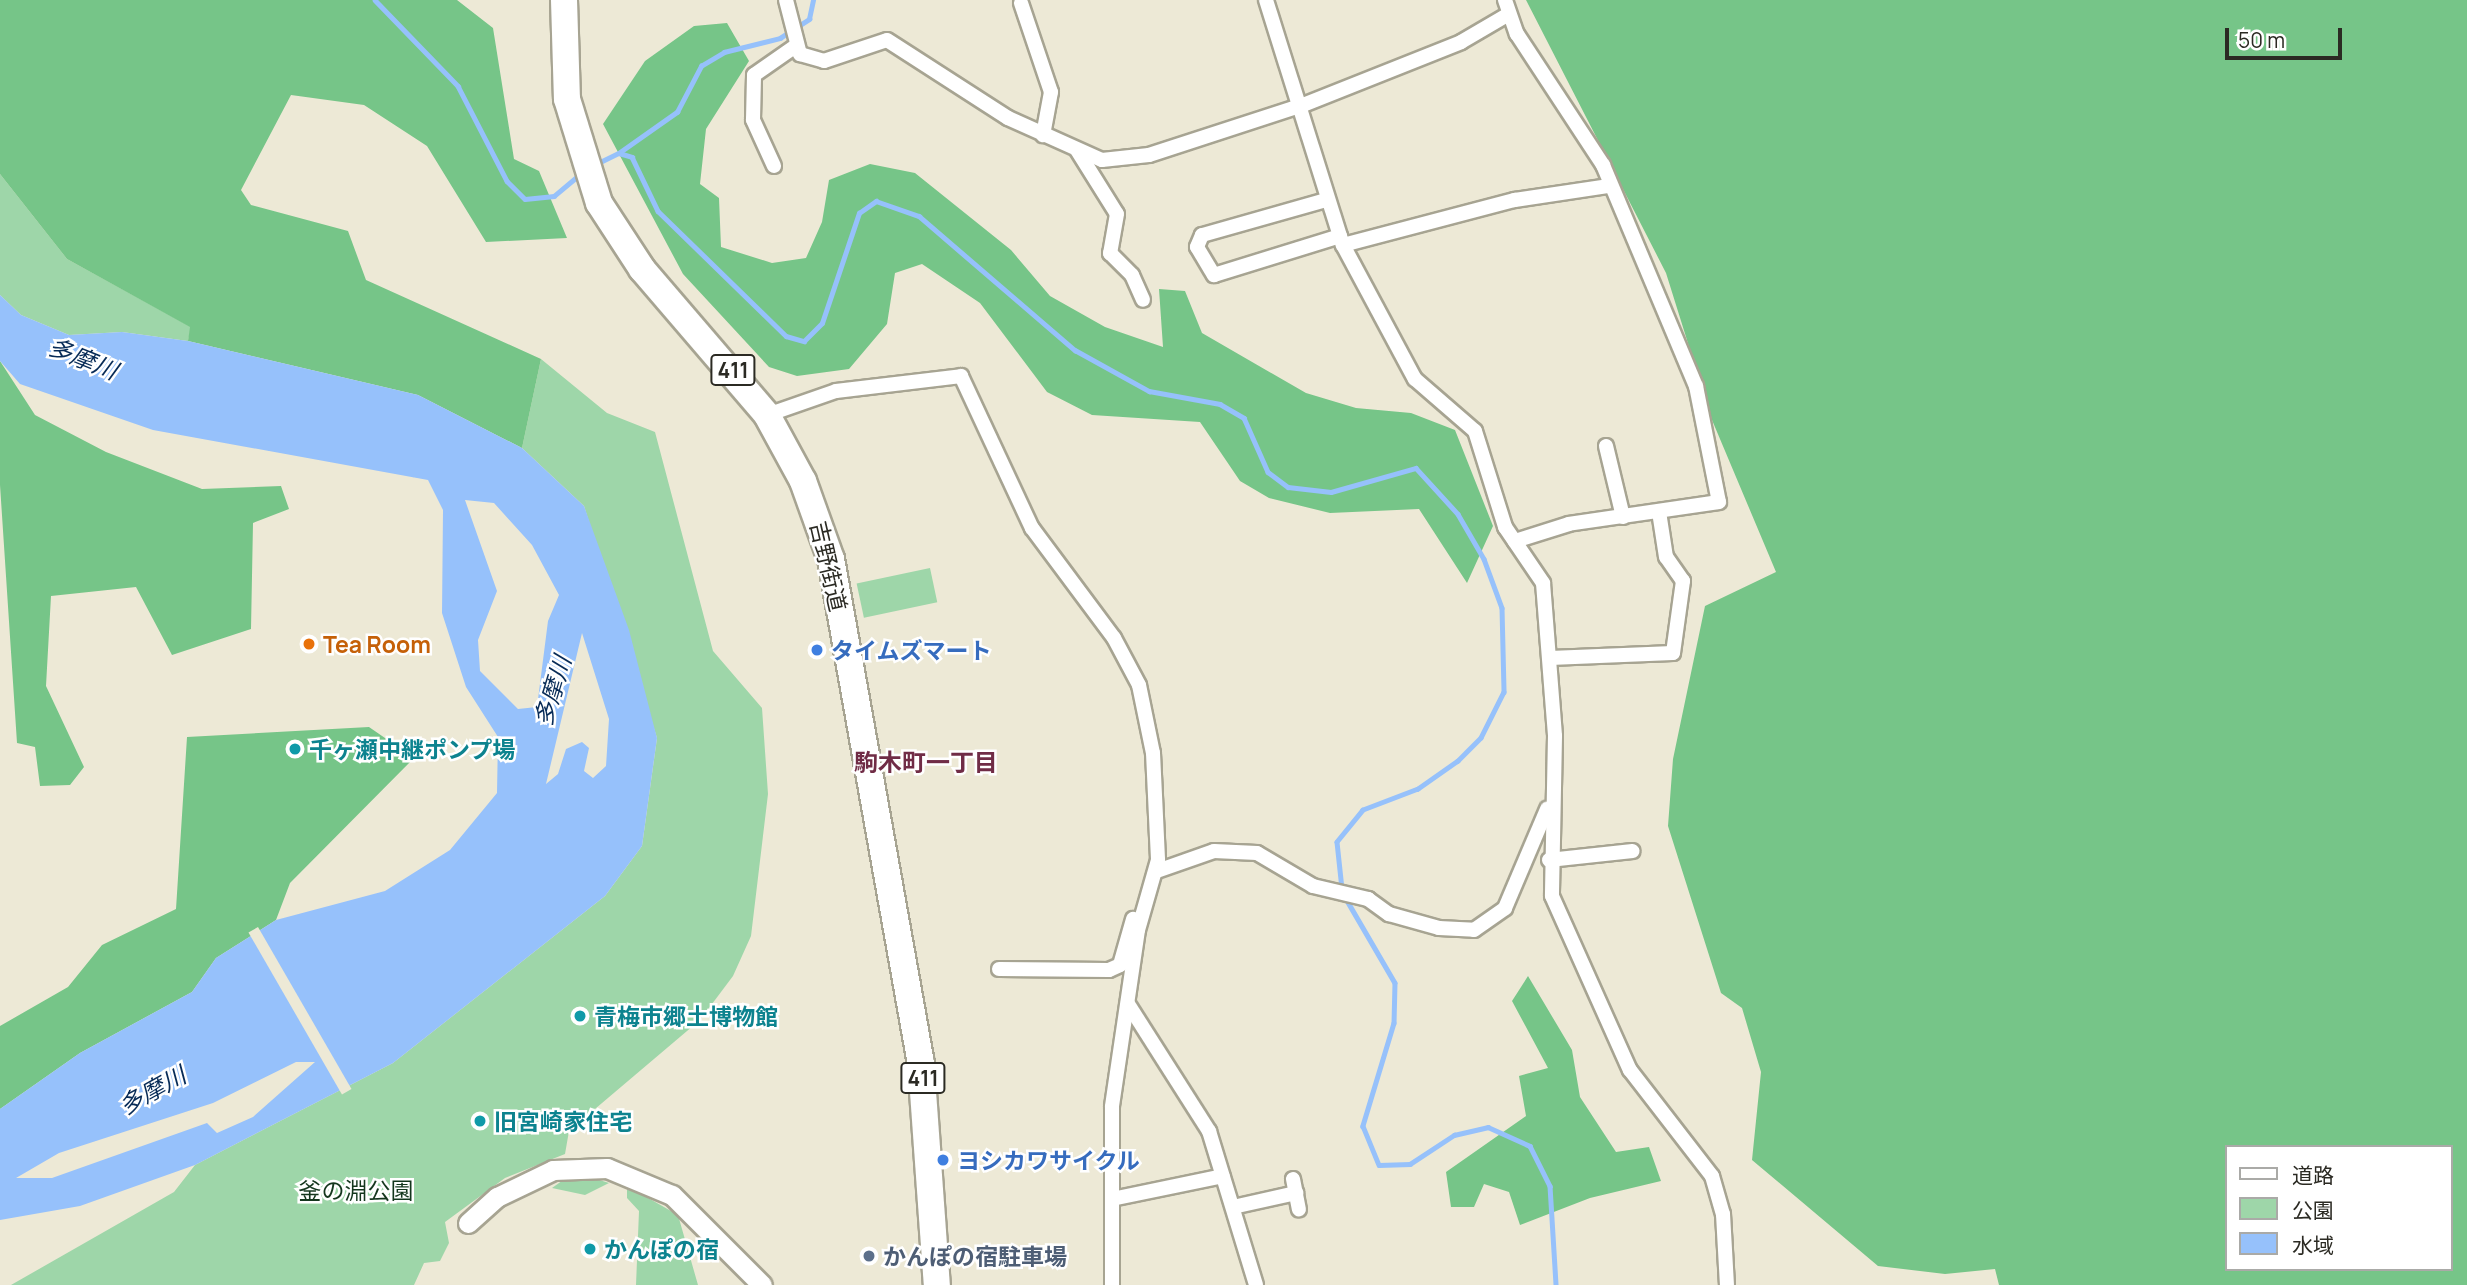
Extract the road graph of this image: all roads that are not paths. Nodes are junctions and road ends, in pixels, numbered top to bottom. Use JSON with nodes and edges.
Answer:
{"nodes":[{"id":1,"x":564,"y":0,"type":"edge"},
{"id":2,"x":786,"y":0,"type":"edge"},
{"id":3,"x":1266,"y":0,"type":"edge"},
{"id":4,"x":1021,"y":3,"type":"dead end"},
{"id":5,"x":1506,"y":7,"type":"edge"},
{"id":6,"x":794,"y":39,"type":"junction"},
{"id":7,"x":1303,"y":105,"type":"junction"},
{"id":8,"x":1043,"y":135,"type":"junction"},
{"id":9,"x":1077,"y":150,"type":"junction"},
{"id":10,"x":774,"y":166,"type":"dead end"},
{"id":11,"x":1609,"y":186,"type":"junction"},
{"id":12,"x":1326,"y":200,"type":"junction"},
{"id":13,"x":1341,"y":240,"type":"junction"},
{"id":14,"x":1143,"y":300,"type":"dead end"},
{"id":15,"x":767,"y":415,"type":"junction"},
{"id":16,"x":1606,"y":446,"type":"dead end"},
{"id":17,"x":1659,"y":512,"type":"junction"},
{"id":18,"x":1623,"y":517,"type":"junction"},
{"id":19,"x":1515,"y":541,"type":"junction"},
{"id":20,"x":1550,"y":658,"type":"junction"},
{"id":21,"x":1552,"y":798,"type":"junction"},
{"id":22,"x":1633,"y":851,"type":"dead end"},
{"id":23,"x":1549,"y":860,"type":"junction"},
{"id":24,"x":1157,"y":871,"type":"junction"},
{"id":25,"x":1150,"y":892,"type":"junction"},
{"id":26,"x":999,"y":969,"type":"dead end"},
{"id":27,"x":1128,"y":1004,"type":"junction"},
{"id":28,"x":1223,"y":1175,"type":"junction"},
{"id":29,"x":1112,"y":1199,"type":"junction"},
{"id":30,"x":1233,"y":1207,"type":"junction"},
{"id":31,"x":1299,"y":1209,"type":"dead end"},
{"id":32,"x":468,"y":1223,"type":"dead end"},
{"id":33,"x":762,"y":1285,"type":"edge"},
{"id":34,"x":937,"y":1285,"type":"edge"},
{"id":35,"x":1112,"y":1285,"type":"edge"},
{"id":36,"x":1256,"y":1285,"type":"edge"},
{"id":37,"x":1727,"y":1285,"type":"edge"}],
"edges":[{"from":1,"to":15,"type":"highway","name":"吉野街道","number":"411"},
{"from":2,"to":6,"type":"street"},
{"from":3,"to":7,"type":"street"},
{"from":4,"to":8,"type":"street"},
{"from":5,"to":7,"type":"street"},
{"from":5,"to":11,"type":"street"},
{"from":6,"to":8,"type":"street"},
{"from":6,"to":10,"type":"street"},
{"from":7,"to":9,"type":"street"},
{"from":7,"to":12,"type":"street"},
{"from":8,"to":9,"type":"street"},
{"from":9,"to":14,"type":"street"},
{"from":11,"to":13,"type":"street"},
{"from":11,"to":17,"type":"street"},
{"from":12,"to":13,"type":"street"},
{"from":12,"to":13,"type":"street"},
{"from":13,"to":19,"type":"street"},
{"from":15,"to":24,"type":"street"},
{"from":15,"to":34,"type":"highway","name":"吉野街道","number":"411"},
{"from":16,"to":18,"type":"street"},
{"from":17,"to":18,"type":"street"},
{"from":17,"to":20,"type":"street"},
{"from":18,"to":19,"type":"street"},
{"from":19,"to":20,"type":"street"},
{"from":20,"to":21,"type":"street"},
{"from":21,"to":23,"type":"street"},
{"from":21,"to":24,"type":"street"},
{"from":22,"to":23,"type":"street"},
{"from":23,"to":37,"type":"street"},
{"from":24,"to":25,"type":"street"},
{"from":25,"to":26,"type":"street"},
{"from":25,"to":27,"type":"street"},
{"from":27,"to":28,"type":"street"},
{"from":27,"to":29,"type":"street"},
{"from":28,"to":29,"type":"street"},
{"from":28,"to":30,"type":"street"},
{"from":29,"to":35,"type":"street"},
{"from":30,"to":31,"type":"street"},
{"from":30,"to":36,"type":"street"},
{"from":32,"to":33,"type":"street"}]}
